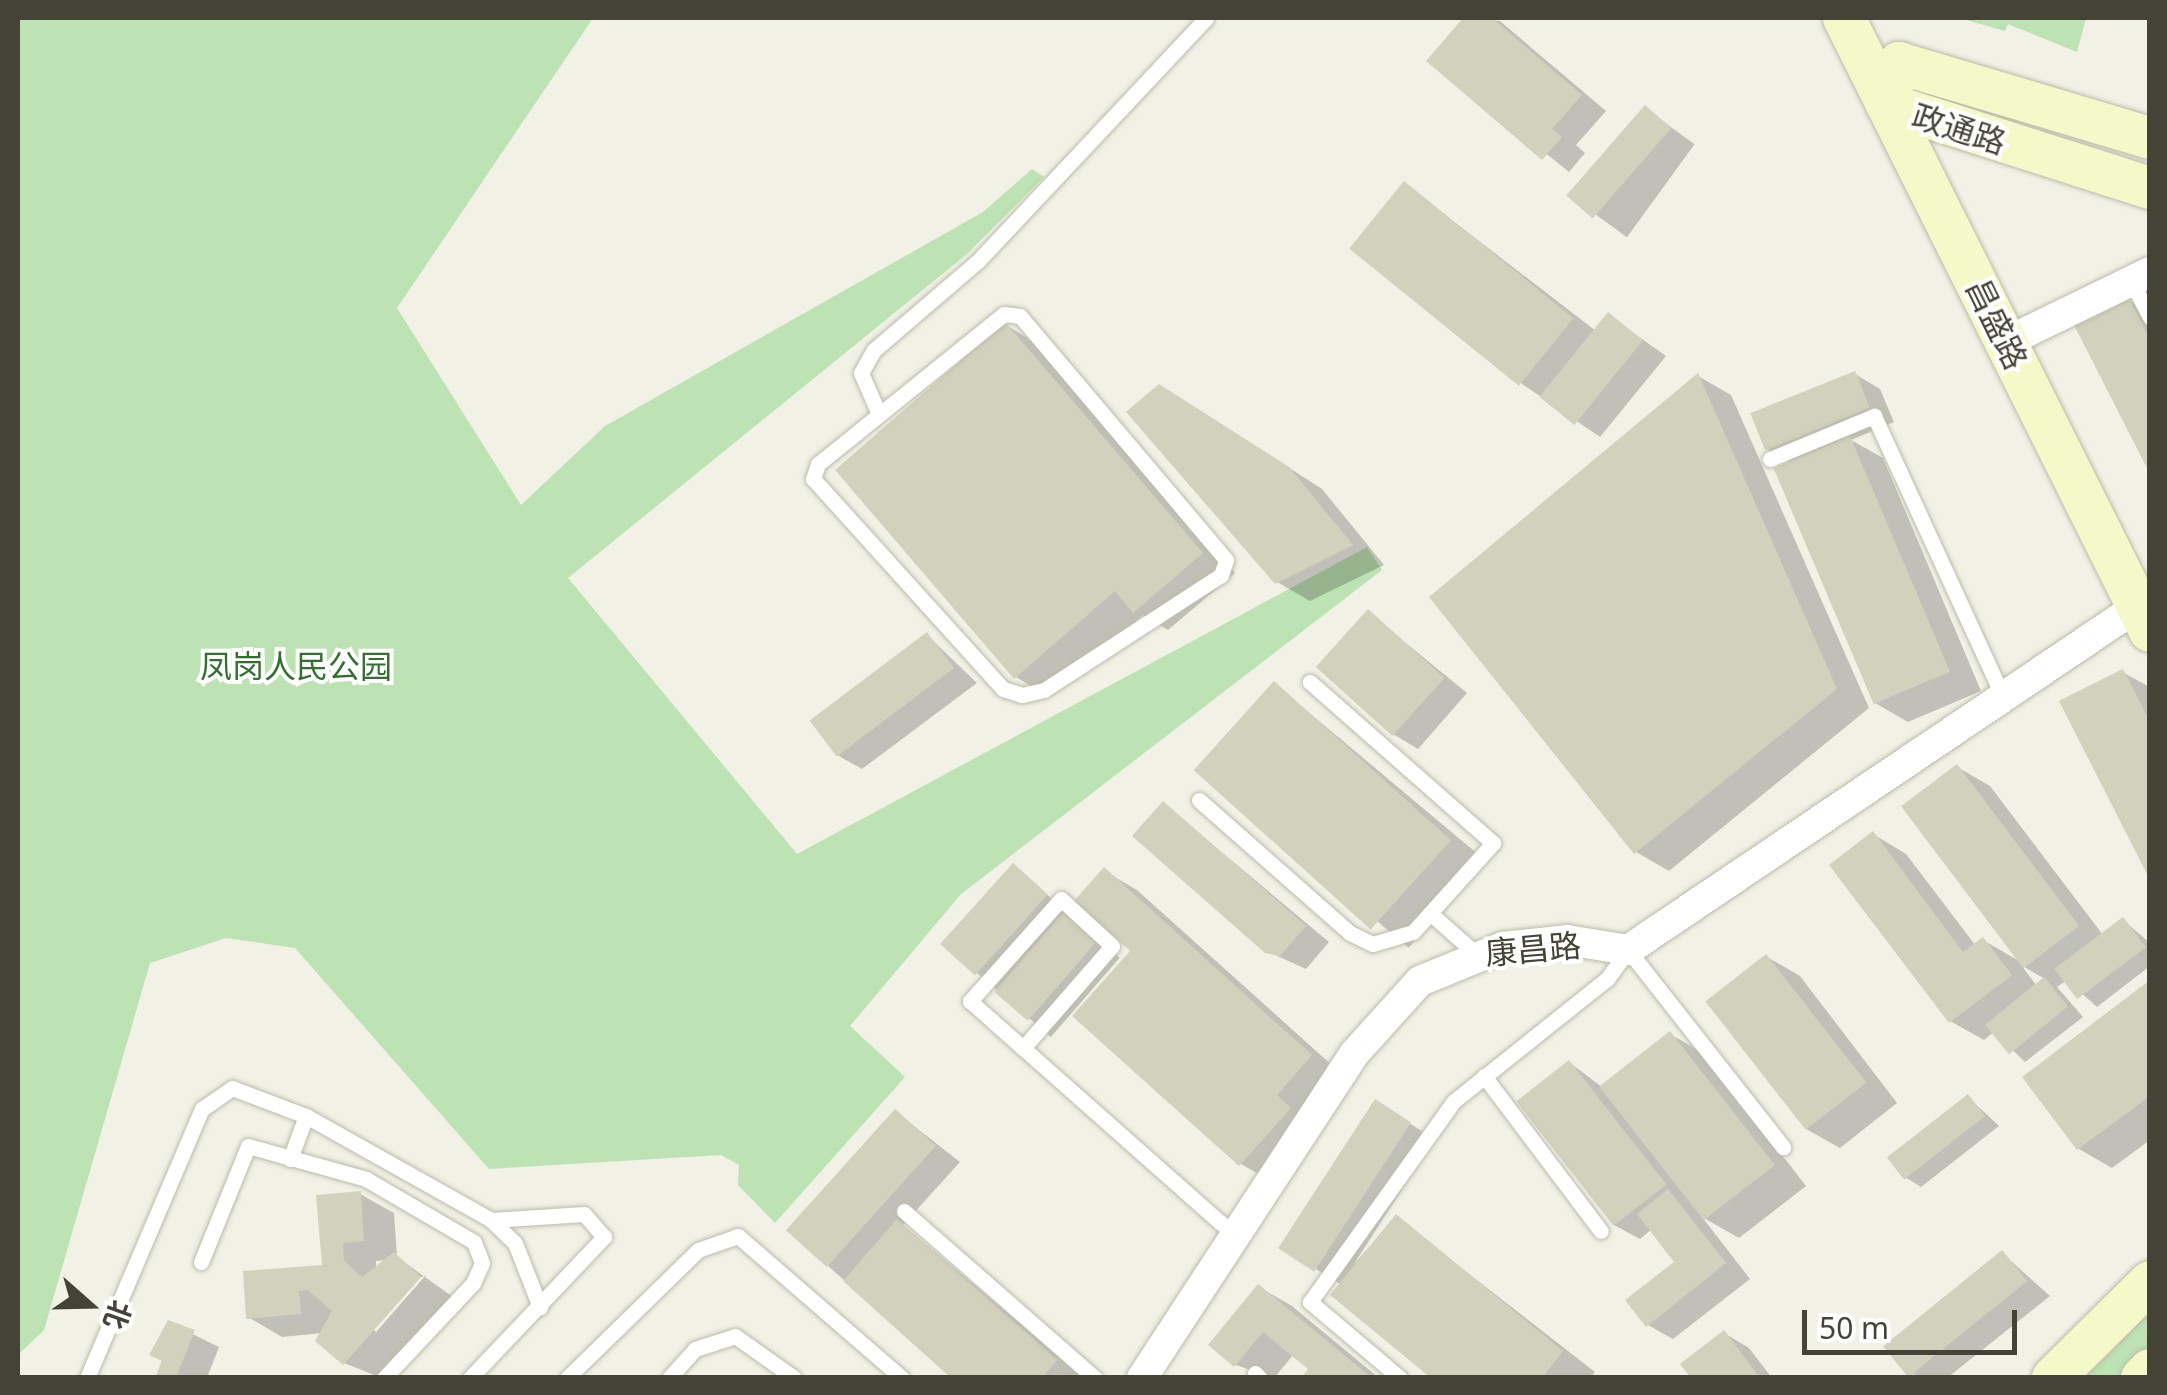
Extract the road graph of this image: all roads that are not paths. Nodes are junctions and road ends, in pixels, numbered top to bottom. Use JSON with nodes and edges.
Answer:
{"nodes":[{"id":1,"x":1206,"y":18,"type":"edge"},
{"id":2,"x":1844,"y":18,"type":"edge"},
{"id":3,"x":1876,"y":18,"type":"edge"},
{"id":4,"x":1899,"y":63,"type":"junction"},
{"id":5,"x":1888,"y":104,"type":"junction"},
{"id":6,"x":1928,"y":122,"type":"junction"},
{"id":7,"x":2150,"y":138,"type":"edge"},
{"id":8,"x":2150,"y":188,"type":"edge"},
{"id":9,"x":2140,"y":276,"type":"edge"},
{"id":10,"x":2150,"y":316,"type":"edge"},
{"id":11,"x":2018,"y":336,"type":"junction"},
{"id":12,"x":879,"y":414,"type":"junction"},
{"id":13,"x":1770,"y":459,"type":"dead end"},
{"id":14,"x":2146,"y":600,"type":"edge"},
{"id":15,"x":1310,"y":682,"type":"dead end"},
{"id":16,"x":2003,"y":696,"type":"junction"},
{"id":17,"x":1199,"y":800,"type":"dead end"},
{"id":18,"x":1430,"y":912,"type":"junction"},
{"id":19,"x":1628,"y":950,"type":"junction"},
{"id":20,"x":1475,"y":953,"type":"junction"},
{"id":21,"x":1023,"y":1048,"type":"junction"},
{"id":22,"x":1484,"y":1076,"type":"junction"},
{"id":23,"x":306,"y":1116,"type":"junction"},
{"id":24,"x":1783,"y":1147,"type":"dead end"},
{"id":25,"x":290,"y":1159,"type":"junction"},
{"id":26,"x":904,"y":1211,"type":"dead end"},
{"id":27,"x":491,"y":1220,"type":"junction"},
{"id":28,"x":1601,"y":1232,"type":"dead end"},
{"id":29,"x":1239,"y":1238,"type":"junction"},
{"id":30,"x":201,"y":1262,"type":"dead end"},
{"id":31,"x":2150,"y":1282,"type":"edge"},
{"id":32,"x":540,"y":1307,"type":"junction"},
{"id":33,"x":2149,"y":1371,"type":"edge"},
{"id":34,"x":87,"y":1378,"type":"edge"},
{"id":35,"x":384,"y":1378,"type":"edge"},
{"id":36,"x":470,"y":1378,"type":"edge"},
{"id":37,"x":568,"y":1378,"type":"edge"},
{"id":38,"x":669,"y":1378,"type":"edge"},
{"id":39,"x":794,"y":1378,"type":"edge"},
{"id":40,"x":902,"y":1378,"type":"edge"},
{"id":41,"x":1095,"y":1378,"type":"edge"},
{"id":42,"x":1142,"y":1378,"type":"edge"},
{"id":43,"x":1400,"y":1378,"type":"edge"},
{"id":44,"x":2053,"y":1378,"type":"edge"},
{"id":45,"x":2142,"y":1378,"type":"edge"}],
"edges":[{"from":1,"to":12,"type":"lane"},
{"from":2,"to":5,"type":"street","name":"昌盛路"},
{"from":3,"to":4,"type":"street","name":"昌盛路"},
{"from":4,"to":5,"type":"street","name":"政通路"},
{"from":4,"to":6,"type":"street","name":"昌盛路"},
{"from":4,"to":7,"type":"street","name":"政通路"},
{"from":5,"to":6,"type":"street","name":"政通路"},
{"from":5,"to":11,"type":"street","name":"昌盛路"},
{"from":6,"to":8,"type":"street","name":"政通路"},
{"from":6,"to":11,"type":"street","name":"昌盛路"},
{"from":9,"to":10,"type":"lane"},
{"from":9,"to":11,"type":"street"},
{"from":11,"to":14,"type":"street","name":"昌盛路"},
{"from":12,"to":12,"type":"lane"},
{"from":13,"to":16,"type":"lane"},
{"from":14,"to":16,"type":"street","name":"康昌路"},
{"from":15,"to":18,"type":"lane"},
{"from":16,"to":19,"type":"street","name":"康昌路"},
{"from":17,"to":18,"type":"lane"},
{"from":18,"to":20,"type":"lane"},
{"from":19,"to":20,"type":"street","name":"康昌路"},
{"from":19,"to":22,"type":"lane"},
{"from":19,"to":24,"type":"lane"},
{"from":20,"to":29,"type":"street","name":"康昌路"},
{"from":21,"to":21,"type":"lane"},
{"from":21,"to":29,"type":"lane"},
{"from":22,"to":28,"type":"lane"},
{"from":22,"to":43,"type":"lane"},
{"from":23,"to":25,"type":"lane"},
{"from":23,"to":27,"type":"lane"},
{"from":23,"to":34,"type":"lane"},
{"from":25,"to":30,"type":"lane"},
{"from":25,"to":35,"type":"lane"},
{"from":26,"to":41,"type":"lane"},
{"from":27,"to":32,"type":"lane"},
{"from":27,"to":32,"type":"lane"},
{"from":29,"to":42,"type":"street","name":"康昌路"},
{"from":31,"to":44,"type":"street"},
{"from":32,"to":36,"type":"lane"},
{"from":33,"to":45,"type":"street"},
{"from":37,"to":40,"type":"lane"},
{"from":38,"to":39,"type":"lane"}]}
